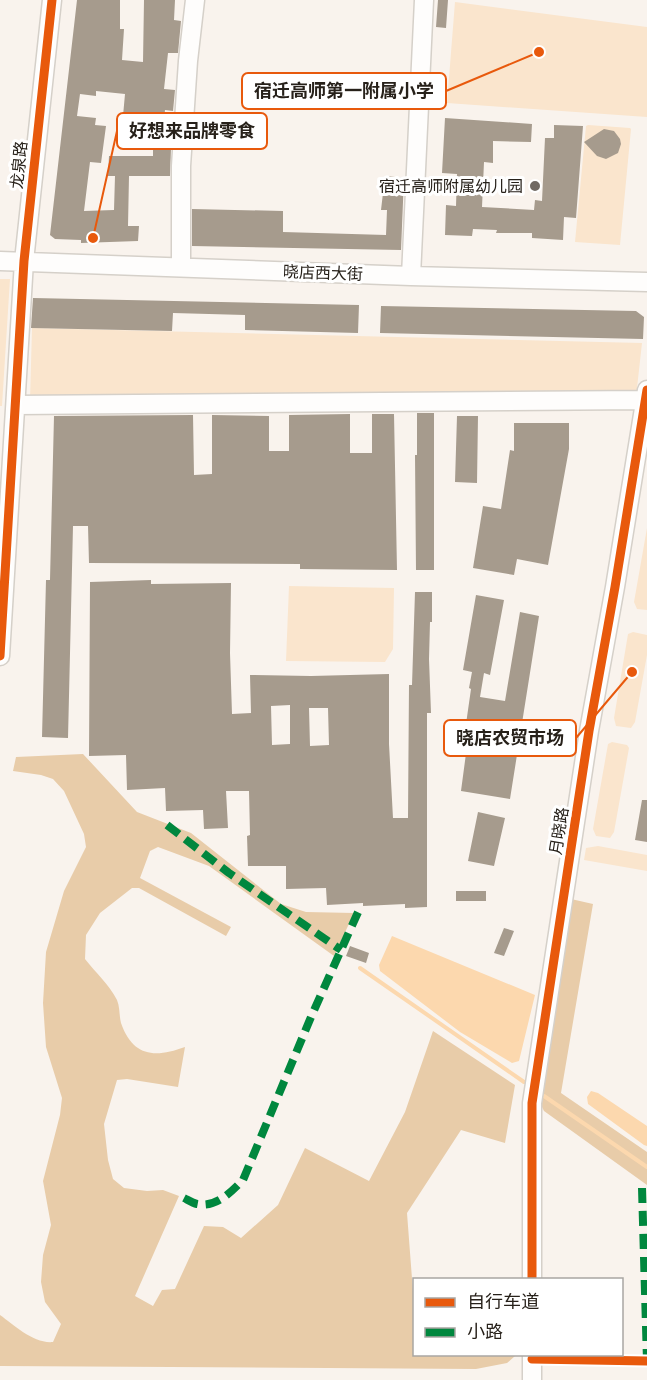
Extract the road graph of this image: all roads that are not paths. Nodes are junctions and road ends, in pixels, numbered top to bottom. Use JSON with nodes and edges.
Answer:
{"nodes":[{"id":1,"x":52,"y":0,"type":"edge"},
{"id":2,"x":195,"y":0,"type":"edge"},
{"id":3,"x":424,"y":0,"type":"edge"},
{"id":4,"x":0,"y":261,"type":"edge"},
{"id":5,"x":24,"y":261,"type":"junction"},
{"id":6,"x":181,"y":267,"type":"junction"},
{"id":7,"x":411,"y":276,"type":"junction"},
{"id":8,"x":647,"y":282,"type":"edge"},
{"id":9,"x":646,"y":395,"type":"edge"},
{"id":10,"x":16,"y":405,"type":"junction"},
{"id":11,"x":0,"y":656,"type":"edge"},
{"id":12,"x":532,"y":1278,"type":"edge"},
{"id":13,"x":532,"y":1356,"type":"edge"},
{"id":14,"x":532,"y":1380,"type":"edge"}],
"edges":[{"from":1,"to":5,"type":"street","name":"龙泉路"},
{"from":2,"to":6,"type":"street"},
{"from":3,"to":7,"type":"street"},
{"from":4,"to":5,"type":"street","name":"晓店西大街"},
{"from":5,"to":6,"type":"street","name":"晓店西大街"},
{"from":5,"to":10,"type":"street","name":"龙泉路"},
{"from":6,"to":7,"type":"street","name":"晓店西大街"},
{"from":7,"to":8,"type":"street","name":"晓店西大街"},
{"from":9,"to":10,"type":"street"},
{"from":9,"to":12,"type":"street","name":"月晓路"},
{"from":10,"to":11,"type":"street","name":"龙泉路"},
{"from":13,"to":14,"type":"street"}]}
